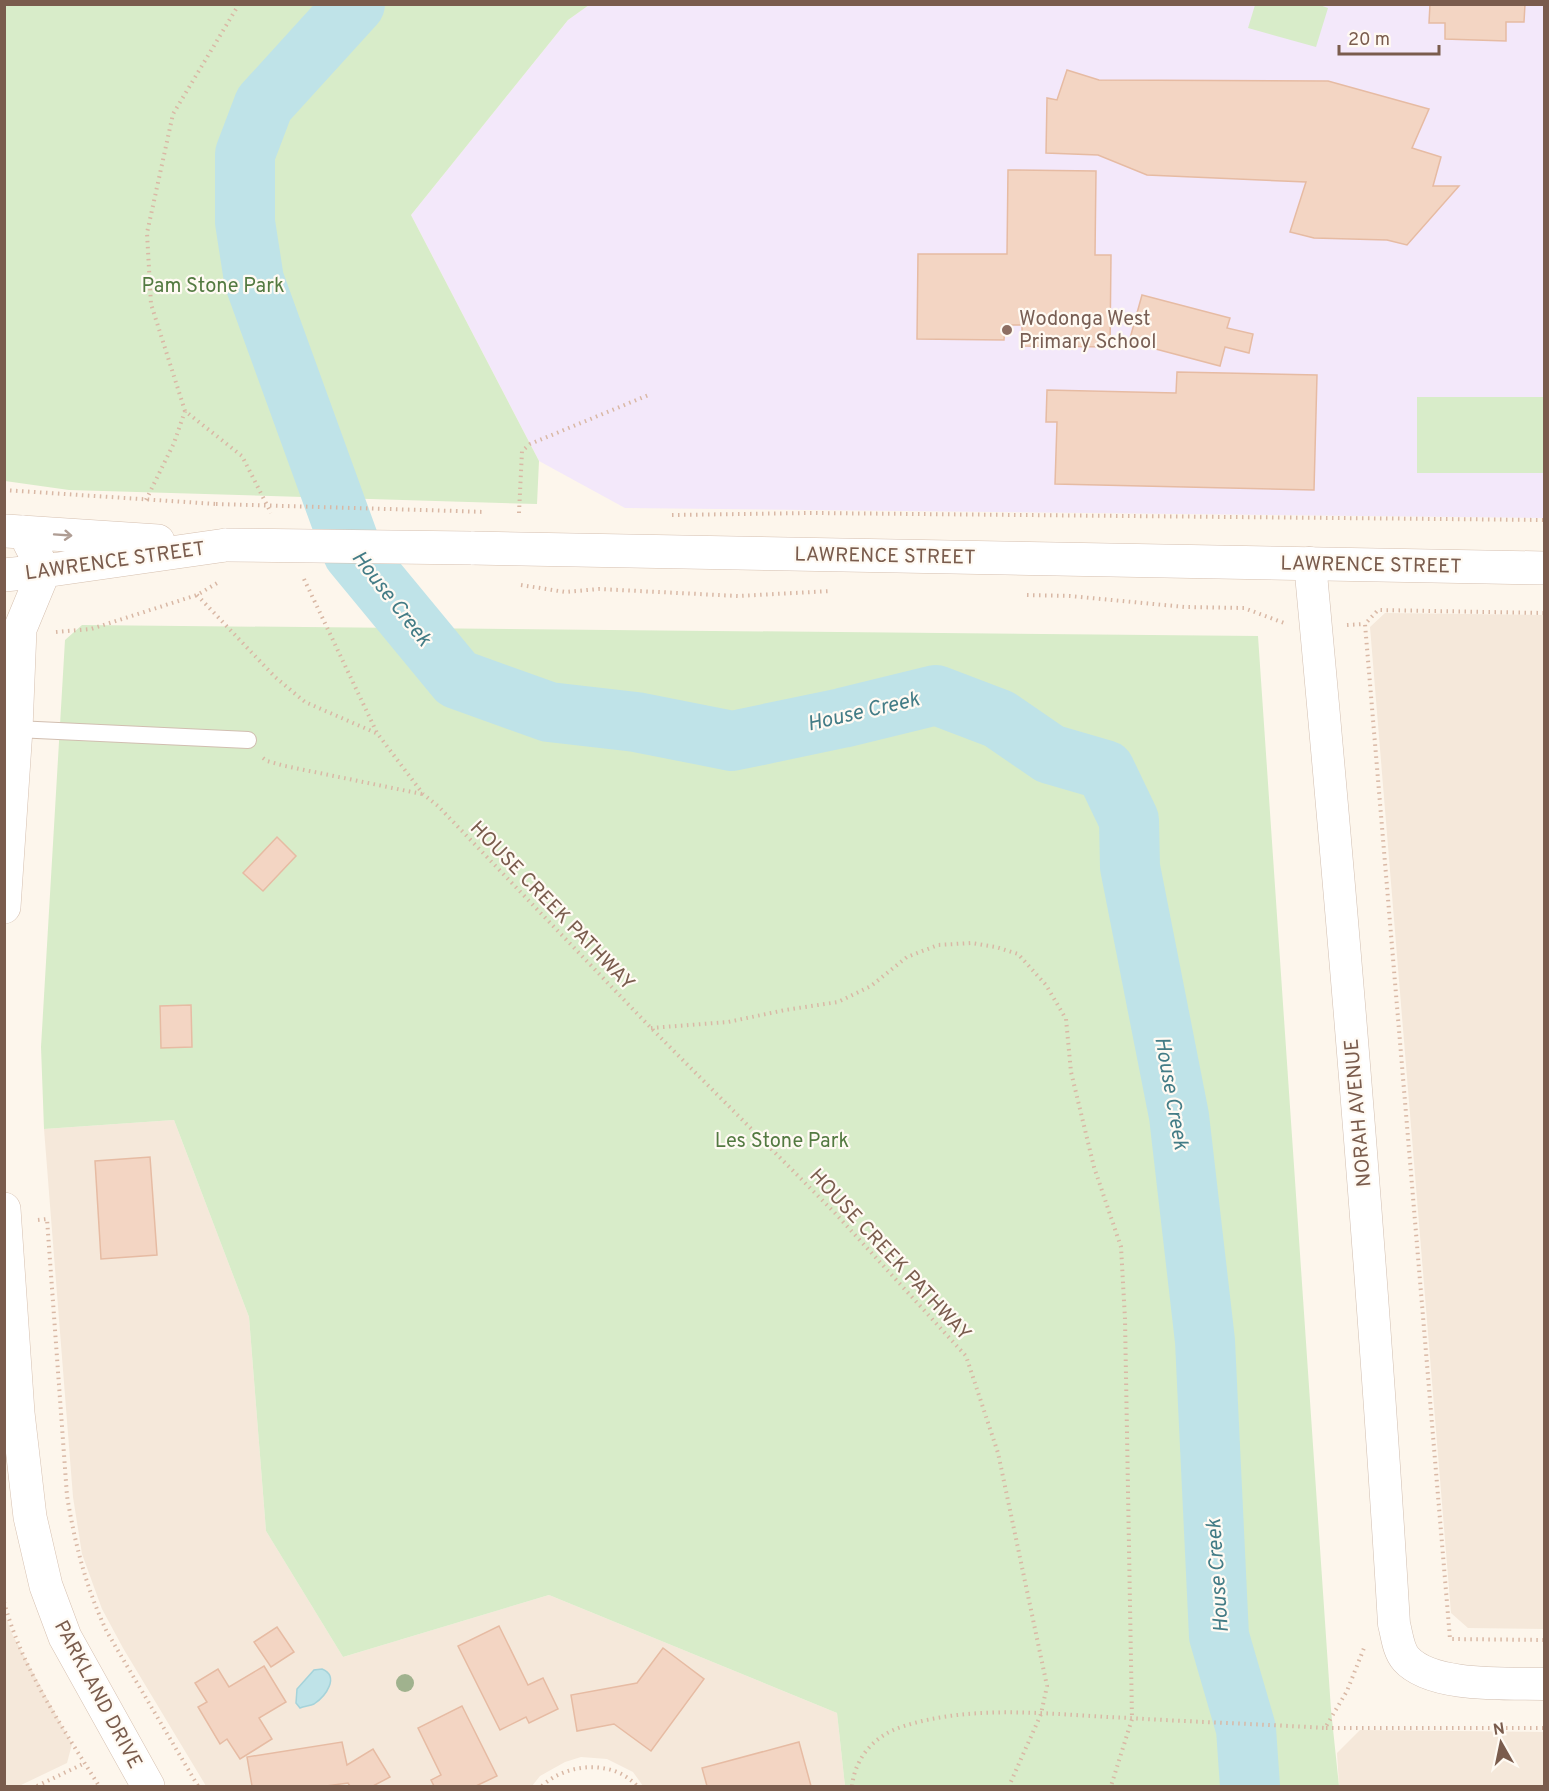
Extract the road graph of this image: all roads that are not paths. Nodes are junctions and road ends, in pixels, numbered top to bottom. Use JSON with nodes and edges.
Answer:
{"nodes":[{"id":1,"x":14,"y":531,"type":"edge"},
{"id":2,"x":226,"y":545,"type":"junction"},
{"id":3,"x":1310,"y":563,"type":"junction"},
{"id":4,"x":1545,"y":568,"type":"edge"},
{"id":5,"x":44,"y":571,"type":"junction"},
{"id":6,"x":4,"y":575,"type":"edge"},
{"id":7,"x":4,"y":599,"type":"edge"},
{"id":8,"x":20,"y":629,"type":"junction"},
{"id":9,"x":16,"y":729,"type":"junction"},
{"id":10,"x":248,"y":740,"type":"road end"},
{"id":11,"x":4,"y":907,"type":"edge"},
{"id":12,"x":4,"y":1209,"type":"edge"},
{"id":13,"x":5,"y":1221,"type":"edge"},
{"id":14,"x":1545,"y":1684,"type":"edge"},
{"id":15,"x":142,"y":1784,"type":"edge"}],
"edges":[{"from":1,"to":2,"type":"main road","name":"LAWRENCE STREET","one_way":true},
{"from":1,"to":5,"type":"main road"},
{"from":2,"to":3,"type":"main road","name":"LAWRENCE STREET","bridge":true},
{"from":2,"to":5,"type":"main road","name":"LAWRENCE STREET"},
{"from":3,"to":4,"type":"main road","name":"LAWRENCE STREET"},
{"from":3,"to":14,"type":"street","name":"NORAH AVENUE"},
{"from":5,"to":6,"type":"main road","name":"LAWRENCE STREET"},
{"from":5,"to":8,"type":"main road"},
{"from":7,"to":8,"type":"main road"},
{"from":8,"to":9,"type":"main road"},
{"from":9,"to":10,"type":"lane"},
{"from":9,"to":11,"type":"main road"},
{"from":12,"to":13,"type":"main road","name":"PARKLAND DRIVE"},
{"from":13,"to":15,"type":"main road","name":"PARKLAND DRIVE"}]}
